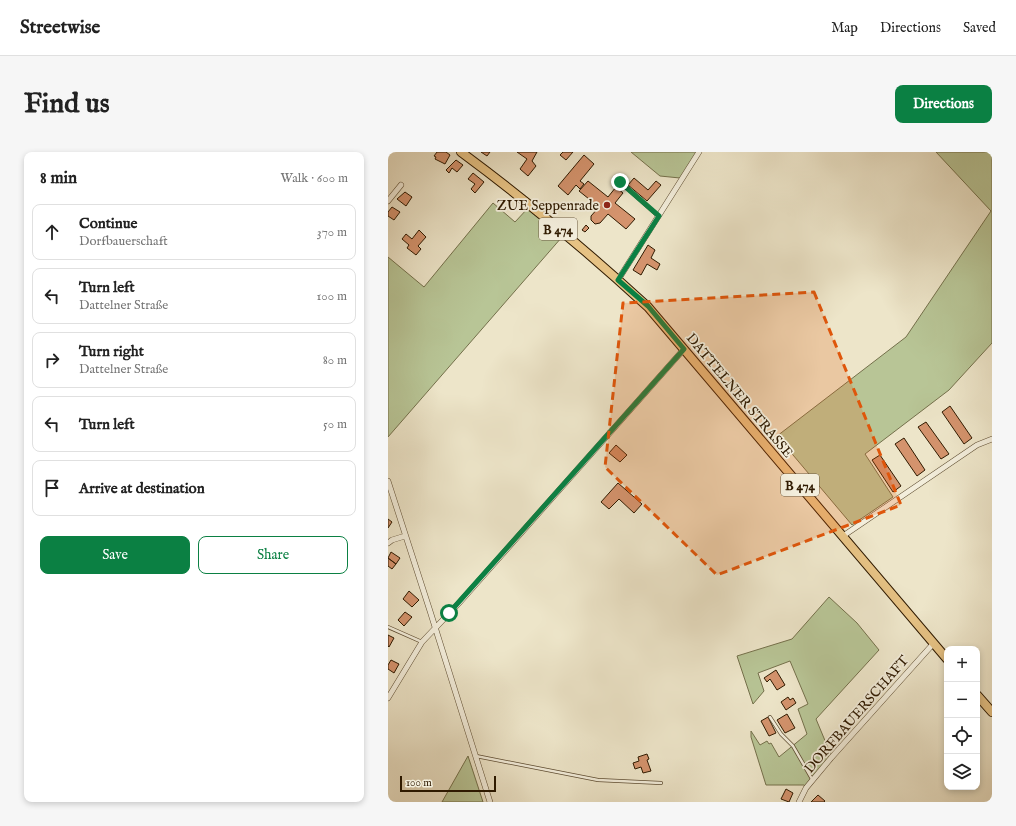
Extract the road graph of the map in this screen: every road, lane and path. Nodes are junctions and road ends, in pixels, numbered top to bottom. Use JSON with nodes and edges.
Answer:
{"nodes":[{"id":1,"x":461,"y":152,"type":"edge"},
{"id":2,"x":699,"y":152,"type":"edge"},
{"id":3,"x":620,"y":182,"type":"dead end"},
{"id":4,"x":401,"y":185,"type":"dead end"},
{"id":5,"x":388,"y":201,"type":"edge"},
{"id":6,"x":659,"y":216,"type":"junction"},
{"id":7,"x":618,"y":280,"type":"junction"},
{"id":8,"x":684,"y":349,"type":"junction"},
{"id":9,"x":992,"y":439,"type":"edge"},
{"id":10,"x":388,"y":481,"type":"edge"},
{"id":11,"x":405,"y":536,"type":"junction"},
{"id":12,"x":843,"y":536,"type":"junction"},
{"id":13,"x":388,"y":543,"type":"edge"},
{"id":14,"x":388,"y":627,"type":"edge"},
{"id":15,"x":435,"y":627,"type":"junction"},
{"id":16,"x":422,"y":642,"type":"junction"},
{"id":17,"x":933,"y":644,"type":"junction"},
{"id":18,"x":944,"y":656,"type":"edge"},
{"id":19,"x":388,"y":698,"type":"edge"},
{"id":20,"x":980,"y":698,"type":"edge"},
{"id":21,"x":992,"y":712,"type":"edge"},
{"id":22,"x":770,"y":717,"type":"dead end"},
{"id":23,"x":476,"y":756,"type":"junction"},
{"id":24,"x":812,"y":781,"type":"junction"},
{"id":25,"x":661,"y":783,"type":"dead end"},
{"id":26,"x":490,"y":802,"type":"edge"},
{"id":27,"x":799,"y":802,"type":"edge"}],
"edges":[{"from":1,"to":7,"type":"main road","name":"DATTELNER STRASSE","number":"B 474"},
{"from":2,"to":6,"type":"street"},
{"from":3,"to":6,"type":"lane"},
{"from":4,"to":5,"type":"street"},
{"from":6,"to":7,"type":"street"},
{"from":7,"to":8,"type":"main road","name":"DATTELNER STRASSE","number":"B 474"},
{"from":8,"to":12,"type":"main road","name":"DATTELNER STRASSE","number":"B 474"},
{"from":8,"to":15,"type":"street"},
{"from":9,"to":12,"type":"street"},
{"from":10,"to":11,"type":"street"},
{"from":11,"to":13,"type":"street"},
{"from":11,"to":15,"type":"street"},
{"from":12,"to":17,"type":"main road","name":"DATTELNER STRASSE","number":"B 474"},
{"from":14,"to":16,"type":"lane"},
{"from":15,"to":16,"type":"street"},
{"from":15,"to":23,"type":"street"},
{"from":16,"to":19,"type":"street"},
{"from":17,"to":18,"type":"main road","name":"DATTELNER STRASSE","number":"B 474"},
{"from":17,"to":24,"type":"street","name":"DORFBAUERSCHAFT"},
{"from":20,"to":21,"type":"main road"},
{"from":22,"to":24,"type":"lane"},
{"from":23,"to":25,"type":"lane"},
{"from":23,"to":26,"type":"street"},
{"from":24,"to":27,"type":"street","name":"DORFBAUERSCHAFT"}]}
